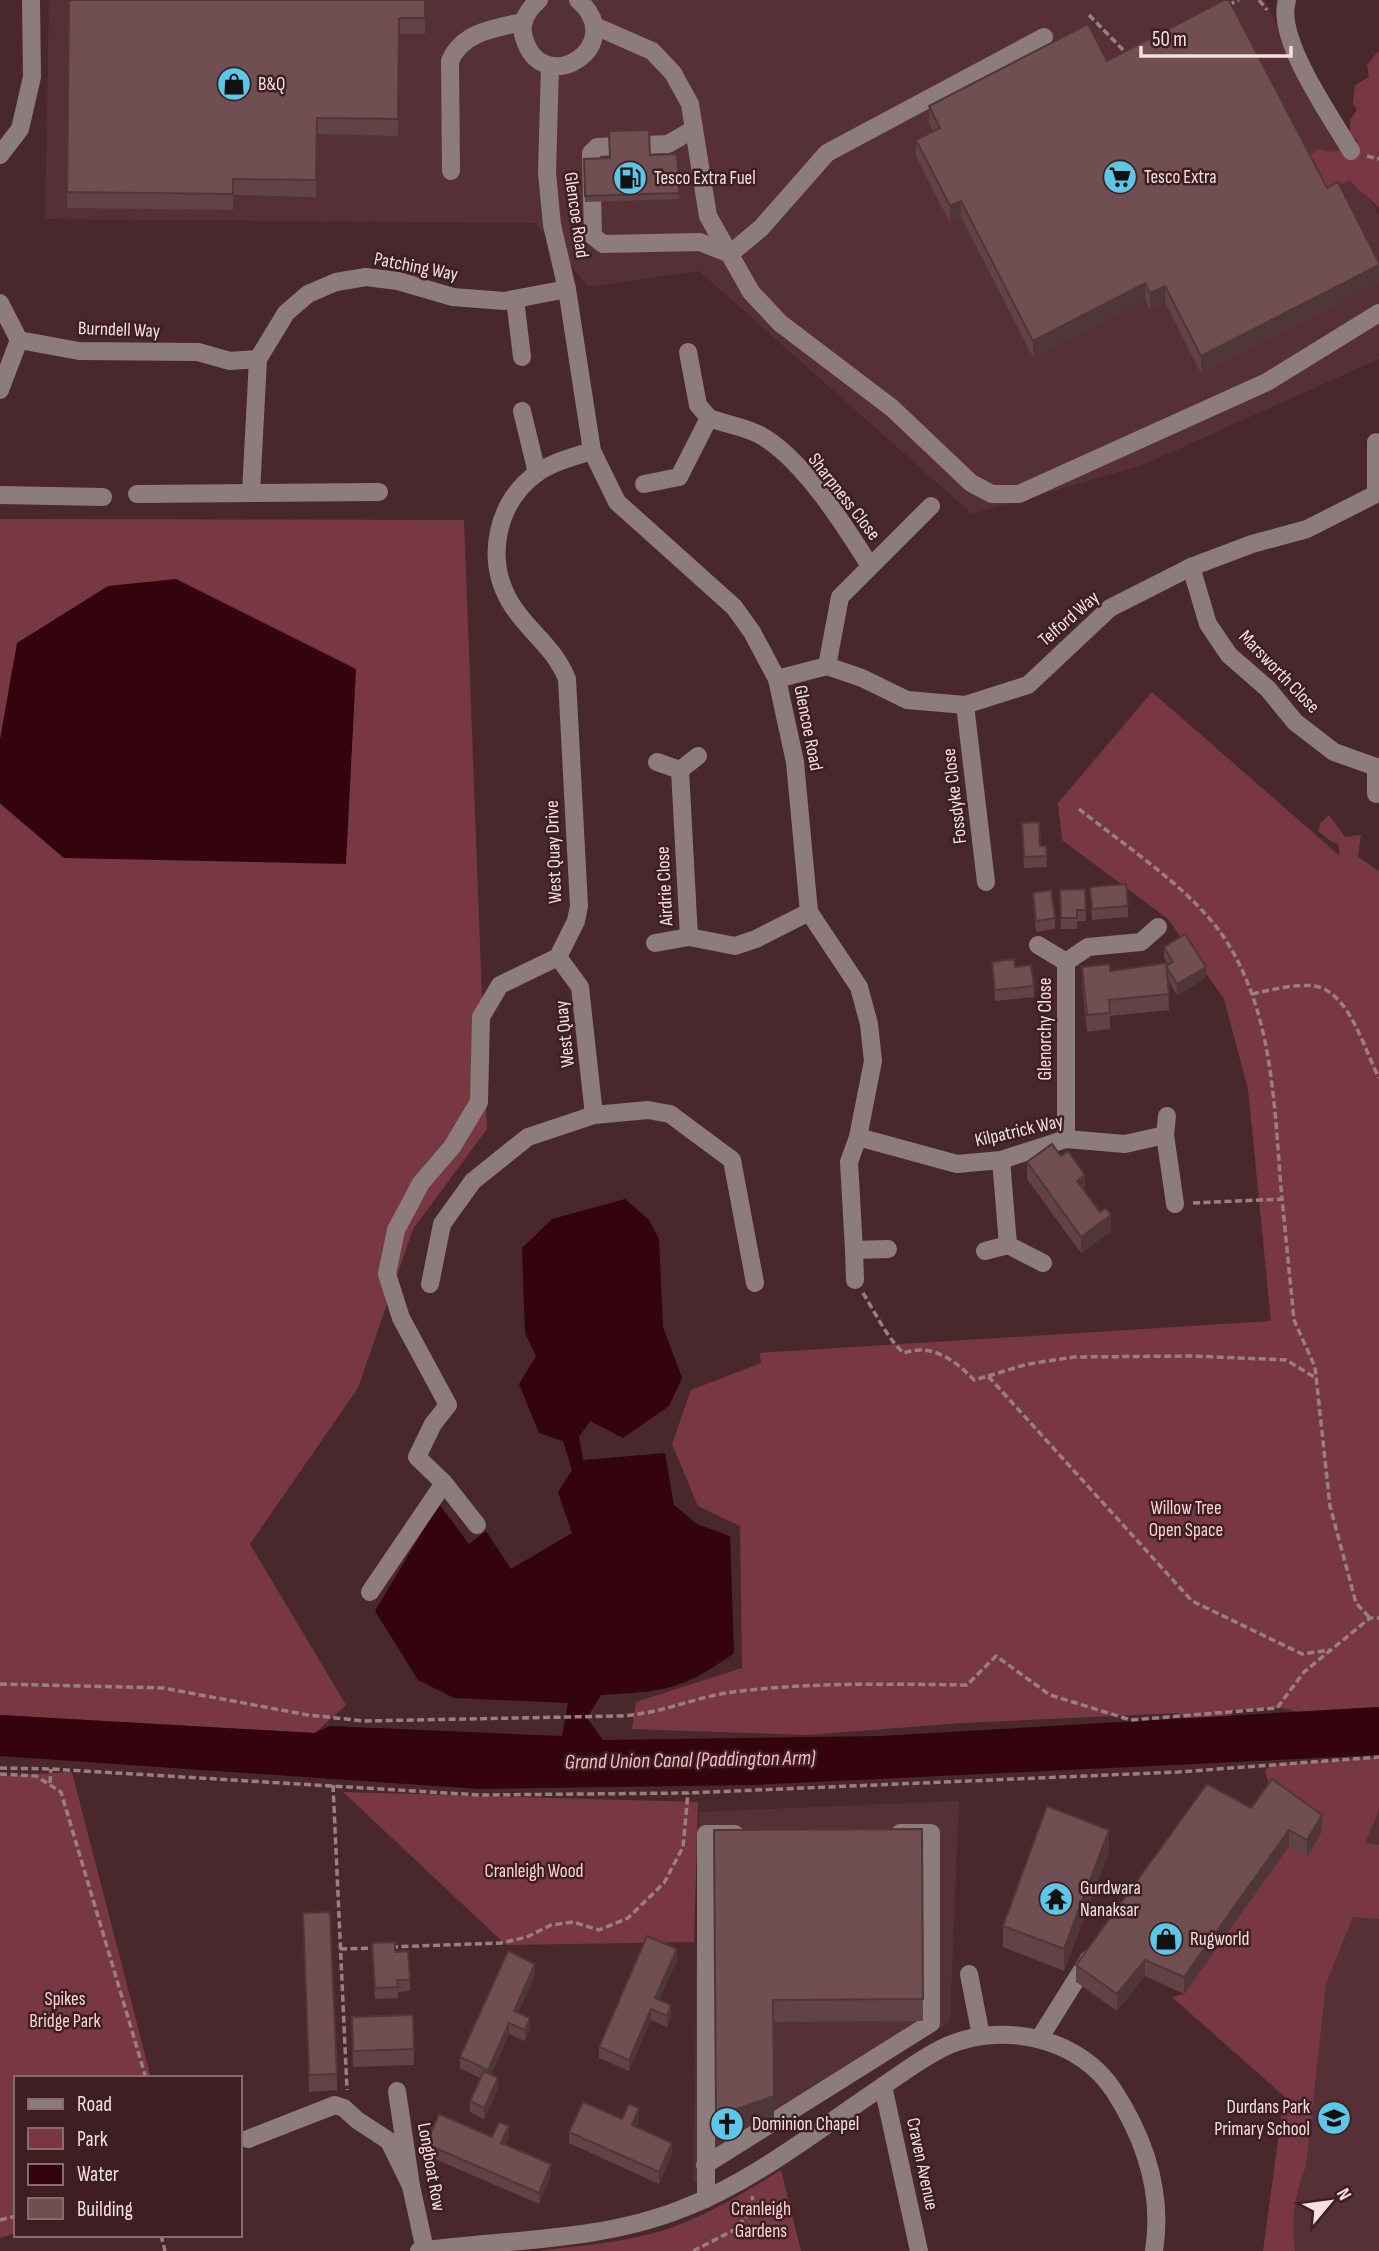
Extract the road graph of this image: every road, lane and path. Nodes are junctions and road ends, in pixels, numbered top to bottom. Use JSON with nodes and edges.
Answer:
{"nodes":[{"id":1,"x":31,"y":0,"type":"edge"},
{"id":2,"x":539,"y":0,"type":"edge"},
{"id":3,"x":579,"y":0,"type":"edge"},
{"id":4,"x":1239,"y":0,"type":"edge"},
{"id":5,"x":1287,"y":0,"type":"edge"},
{"id":6,"x":1226,"y":6,"type":"edge"},
{"id":7,"x":1089,"y":15,"type":"dead end"},
{"id":8,"x":523,"y":22,"type":"junction"},
{"id":9,"x":595,"y":26,"type":"junction"},
{"id":10,"x":1044,"y":37,"type":"dead end"},
{"id":11,"x":1138,"y":49,"type":"edge"},
{"id":12,"x":550,"y":66,"type":"junction"},
{"id":13,"x":694,"y":129,"type":"junction"},
{"id":14,"x":1350,"y":151,"type":"dead end"},
{"id":15,"x":1,"y":152,"type":"edge"},
{"id":16,"x":451,"y":171,"type":"dead end"},
{"id":17,"x":730,"y":254,"type":"junction"},
{"id":18,"x":567,"y":289,"type":"junction"},
{"id":19,"x":515,"y":299,"type":"junction"},
{"id":20,"x":0,"y":303,"type":"edge"},
{"id":21,"x":1379,"y":313,"type":"edge"},
{"id":22,"x":19,"y":340,"type":"junction"},
{"id":23,"x":688,"y":352,"type":"dead end"},
{"id":24,"x":522,"y":357,"type":"dead end"},
{"id":25,"x":258,"y":359,"type":"junction"},
{"id":26,"x":0,"y":390,"type":"edge"},
{"id":27,"x":522,"y":411,"type":"dead end"},
{"id":28,"x":709,"y":418,"type":"junction"},
{"id":29,"x":1376,"y":442,"type":"dead end"},
{"id":30,"x":592,"y":452,"type":"junction"},
{"id":31,"x":537,"y":473,"type":"junction"},
{"id":32,"x":645,"y":484,"type":"dead end"},
{"id":33,"x":379,"y":492,"type":"dead end"},
{"id":34,"x":251,"y":493,"type":"junction"},
{"id":35,"x":137,"y":494,"type":"dead end"},
{"id":36,"x":0,"y":495,"type":"edge"},
{"id":37,"x":1377,"y":495,"type":"edge"},
{"id":38,"x":103,"y":497,"type":"dead end"},
{"id":39,"x":931,"y":506,"type":"dead end"},
{"id":40,"x":870,"y":566,"type":"junction"},
{"id":41,"x":1191,"y":567,"type":"junction"},
{"id":42,"x":827,"y":666,"type":"junction"},
{"id":43,"x":777,"y":679,"type":"junction"},
{"id":44,"x":965,"y":705,"type":"junction"},
{"id":45,"x":698,"y":756,"type":"dead end"},
{"id":46,"x":657,"y":762,"type":"dead end"},
{"id":47,"x":1378,"y":768,"type":"edge"},
{"id":48,"x":680,"y":770,"type":"junction"},
{"id":49,"x":1376,"y":794,"type":"dead end"},
{"id":50,"x":1079,"y":809,"type":"dead end"},
{"id":51,"x":986,"y":881,"type":"dead end"},
{"id":52,"x":809,"y":912,"type":"junction"},
{"id":53,"x":1158,"y":927,"type":"dead end"},
{"id":54,"x":689,"y":937,"type":"junction"},
{"id":55,"x":655,"y":943,"type":"dead end"},
{"id":56,"x":1038,"y":945,"type":"dead end"},
{"id":57,"x":558,"y":957,"type":"junction"},
{"id":58,"x":1066,"y":962,"type":"junction"},
{"id":59,"x":1252,"y":994,"type":"junction"},
{"id":60,"x":1379,"y":1078,"type":"edge"},
{"id":61,"x":594,"y":1115,"type":"junction"},
{"id":62,"x":1167,"y":1116,"type":"dead end"},
{"id":63,"x":1165,"y":1135,"type":"junction"},
{"id":64,"x":858,"y":1137,"type":"junction"},
{"id":65,"x":1066,"y":1139,"type":"junction"},
{"id":66,"x":1001,"y":1160,"type":"junction"},
{"id":67,"x":1282,"y":1199,"type":"junction"},
{"id":68,"x":1175,"y":1204,"type":"joint"},
{"id":69,"x":1008,"y":1245,"type":"junction"},
{"id":70,"x":888,"y":1249,"type":"dead end"},
{"id":71,"x":855,"y":1250,"type":"junction"},
{"id":72,"x":985,"y":1251,"type":"dead end"},
{"id":73,"x":1043,"y":1263,"type":"dead end"},
{"id":74,"x":855,"y":1280,"type":"joint"},
{"id":75,"x":755,"y":1283,"type":"dead end"},
{"id":76,"x":430,"y":1284,"type":"dead end"},
{"id":77,"x":988,"y":1376,"type":"junction"},
{"id":78,"x":1316,"y":1378,"type":"junction"},
{"id":79,"x":444,"y":1483,"type":"junction"},
{"id":80,"x":477,"y":1525,"type":"dead end"},
{"id":81,"x":370,"y":1592,"type":"dead end"},
{"id":82,"x":1370,"y":1618,"type":"junction"},
{"id":83,"x":1378,"y":1619,"type":"edge"},
{"id":84,"x":1332,"y":1650,"type":"junction"},
{"id":85,"x":0,"y":1684,"type":"edge"},
{"id":86,"x":1379,"y":1757,"type":"edge"},
{"id":87,"x":51,"y":1769,"type":"junction"},
{"id":88,"x":0,"y":1771,"type":"edge"},
{"id":89,"x":50,"y":1783,"type":"junction"},
{"id":90,"x":333,"y":1784,"type":"junction"},
{"id":91,"x":688,"y":1793,"type":"junction"},
{"id":92,"x":758,"y":1833,"type":"edge"},
{"id":93,"x":878,"y":1833,"type":"edge"},
{"id":94,"x":1097,"y":1948,"type":"edge"},
{"id":95,"x":340,"y":1949,"type":"junction"},
{"id":96,"x":969,"y":1974,"type":"dead end"},
{"id":97,"x":981,"y":2036,"type":"junction"},
{"id":98,"x":1039,"y":2039,"type":"junction"},
{"id":99,"x":145,"y":2076,"type":"edge"},
{"id":100,"x":883,"y":2086,"type":"junction"},
{"id":101,"x":397,"y":2091,"type":"dead end"},
{"id":102,"x":348,"y":2111,"type":"junction"},
{"id":103,"x":248,"y":2139,"type":"dead end"},
{"id":104,"x":705,"y":2165,"type":"junction"},
{"id":105,"x":748,"y":2177,"type":"junction"},
{"id":106,"x":411,"y":2186,"type":"junction"},
{"id":107,"x":706,"y":2199,"type":"junction"},
{"id":108,"x":425,"y":2250,"type":"edge"},
{"id":109,"x":419,"y":2251,"type":"edge"},
{"id":110,"x":693,"y":2251,"type":"edge"},
{"id":111,"x":919,"y":2251,"type":"edge"},
{"id":112,"x":1154,"y":2251,"type":"edge"}],
"edges":[{"from":1,"to":15,"type":"street"},
{"from":2,"to":8,"type":"street"},
{"from":3,"to":9,"type":"street"},
{"from":4,"to":6,"type":"path"},
{"from":5,"to":14,"type":"street"},
{"from":7,"to":11,"type":"path"},
{"from":8,"to":12,"type":"street"},
{"from":8,"to":16,"type":"street"},
{"from":9,"to":12,"type":"street"},
{"from":9,"to":13,"type":"street"},
{"from":10,"to":17,"type":"street"},
{"from":12,"to":18,"type":"street","name":"Glencoe Road"},
{"from":13,"to":17,"type":"street"},
{"from":13,"to":17,"type":"street"},
{"from":17,"to":21,"type":"street"},
{"from":18,"to":19,"type":"street","name":"Patching Way"},
{"from":18,"to":30,"type":"street","name":"Glencoe Road"},
{"from":19,"to":24,"type":"street"},
{"from":19,"to":25,"type":"street","name":"Patching Way"},
{"from":20,"to":22,"type":"street"},
{"from":22,"to":25,"type":"street","name":"Burndell Way"},
{"from":22,"to":26,"type":"street"},
{"from":23,"to":28,"type":"street"},
{"from":25,"to":34,"type":"street","name":"Patching Way"},
{"from":27,"to":31,"type":"street"},
{"from":28,"to":32,"type":"street"},
{"from":28,"to":40,"type":"street","name":"Sharpness Close"},
{"from":29,"to":37,"type":"street","name":"Telford Way"},
{"from":30,"to":31,"type":"street","name":"West Quay Drive"},
{"from":30,"to":43,"type":"street","name":"Glencoe Road"},
{"from":31,"to":57,"type":"street","name":"West Quay Drive"},
{"from":33,"to":34,"type":"street"},
{"from":34,"to":35,"type":"street"},
{"from":36,"to":38,"type":"street"},
{"from":37,"to":41,"type":"street","name":"Telford Way"},
{"from":39,"to":40,"type":"street"},
{"from":40,"to":42,"type":"street"},
{"from":41,"to":44,"type":"street","name":"Telford Way"},
{"from":41,"to":47,"type":"street","name":"Marsworth Close"},
{"from":42,"to":43,"type":"street"},
{"from":42,"to":44,"type":"street","name":"Telford Way"},
{"from":43,"to":52,"type":"street","name":"Glencoe Road"},
{"from":44,"to":51,"type":"street","name":"Fossdyke Close"},
{"from":45,"to":48,"type":"street"},
{"from":46,"to":48,"type":"street"},
{"from":47,"to":49,"type":"street"},
{"from":48,"to":54,"type":"street","name":"Airdrie Close"},
{"from":50,"to":59,"type":"path"},
{"from":52,"to":54,"type":"street","name":"Airdrie Close"},
{"from":52,"to":64,"type":"street","name":"Glencoe Road"},
{"from":53,"to":58,"type":"street","name":"Glenorchy Close"},
{"from":54,"to":55,"type":"street"},
{"from":56,"to":58,"type":"street","name":"Glenorchy Close"},
{"from":57,"to":61,"type":"street","name":"West Quay"},
{"from":57,"to":79,"type":"street"},
{"from":58,"to":65,"type":"street","name":"Glenorchy Close"},
{"from":59,"to":60,"type":"path"},
{"from":59,"to":67,"type":"path"},
{"from":61,"to":75,"type":"street"},
{"from":61,"to":76,"type":"street"},
{"from":62,"to":63,"type":"street"},
{"from":63,"to":65,"type":"street","name":"Kilpatrick Way"},
{"from":63,"to":68,"type":"street"},
{"from":64,"to":66,"type":"street","name":"Kilpatrick Way"},
{"from":64,"to":71,"type":"street","name":"Glencoe Road"},
{"from":65,"to":66,"type":"street","name":"Kilpatrick Way"},
{"from":66,"to":69,"type":"street"},
{"from":67,"to":68,"type":"path"},
{"from":67,"to":78,"type":"path"},
{"from":69,"to":72,"type":"street"},
{"from":69,"to":73,"type":"street"},
{"from":70,"to":71,"type":"street"},
{"from":71,"to":74,"type":"street","name":"Glencoe Road"},
{"from":74,"to":77,"type":"path"},
{"from":77,"to":78,"type":"path"},
{"from":77,"to":84,"type":"path"},
{"from":78,"to":82,"type":"path"},
{"from":79,"to":80,"type":"street"},
{"from":79,"to":81,"type":"street"},
{"from":82,"to":83,"type":"path"},
{"from":82,"to":84,"type":"path"},
{"from":84,"to":85,"type":"path"},
{"from":86,"to":91,"type":"path"},
{"from":87,"to":88,"type":"path"},
{"from":87,"to":89,"type":"path"},
{"from":87,"to":90,"type":"path"},
{"from":88,"to":89,"type":"path"},
{"from":89,"to":99,"type":"path"},
{"from":90,"to":91,"type":"path"},
{"from":90,"to":95,"type":"path"},
{"from":91,"to":95,"type":"path"},
{"from":92,"to":104,"type":"street"},
{"from":93,"to":104,"type":"street"},
{"from":94,"to":98,"type":"street"},
{"from":95,"to":102,"type":"path"},
{"from":96,"to":97,"type":"street"},
{"from":97,"to":98,"type":"street"},
{"from":97,"to":100,"type":"street"},
{"from":98,"to":112,"type":"street"},
{"from":100,"to":105,"type":"street"},
{"from":100,"to":111,"type":"street","name":"Craven Avenue"},
{"from":101,"to":106,"type":"street","name":"Longboat Row"},
{"from":102,"to":103,"type":"street"},
{"from":102,"to":106,"type":"street"},
{"from":104,"to":107,"type":"street"},
{"from":105,"to":107,"type":"street"},
{"from":105,"to":110,"type":"path"},
{"from":106,"to":108,"type":"street","name":"Longboat Row"},
{"from":107,"to":108,"type":"street"},
{"from":108,"to":109,"type":"street"}]}
